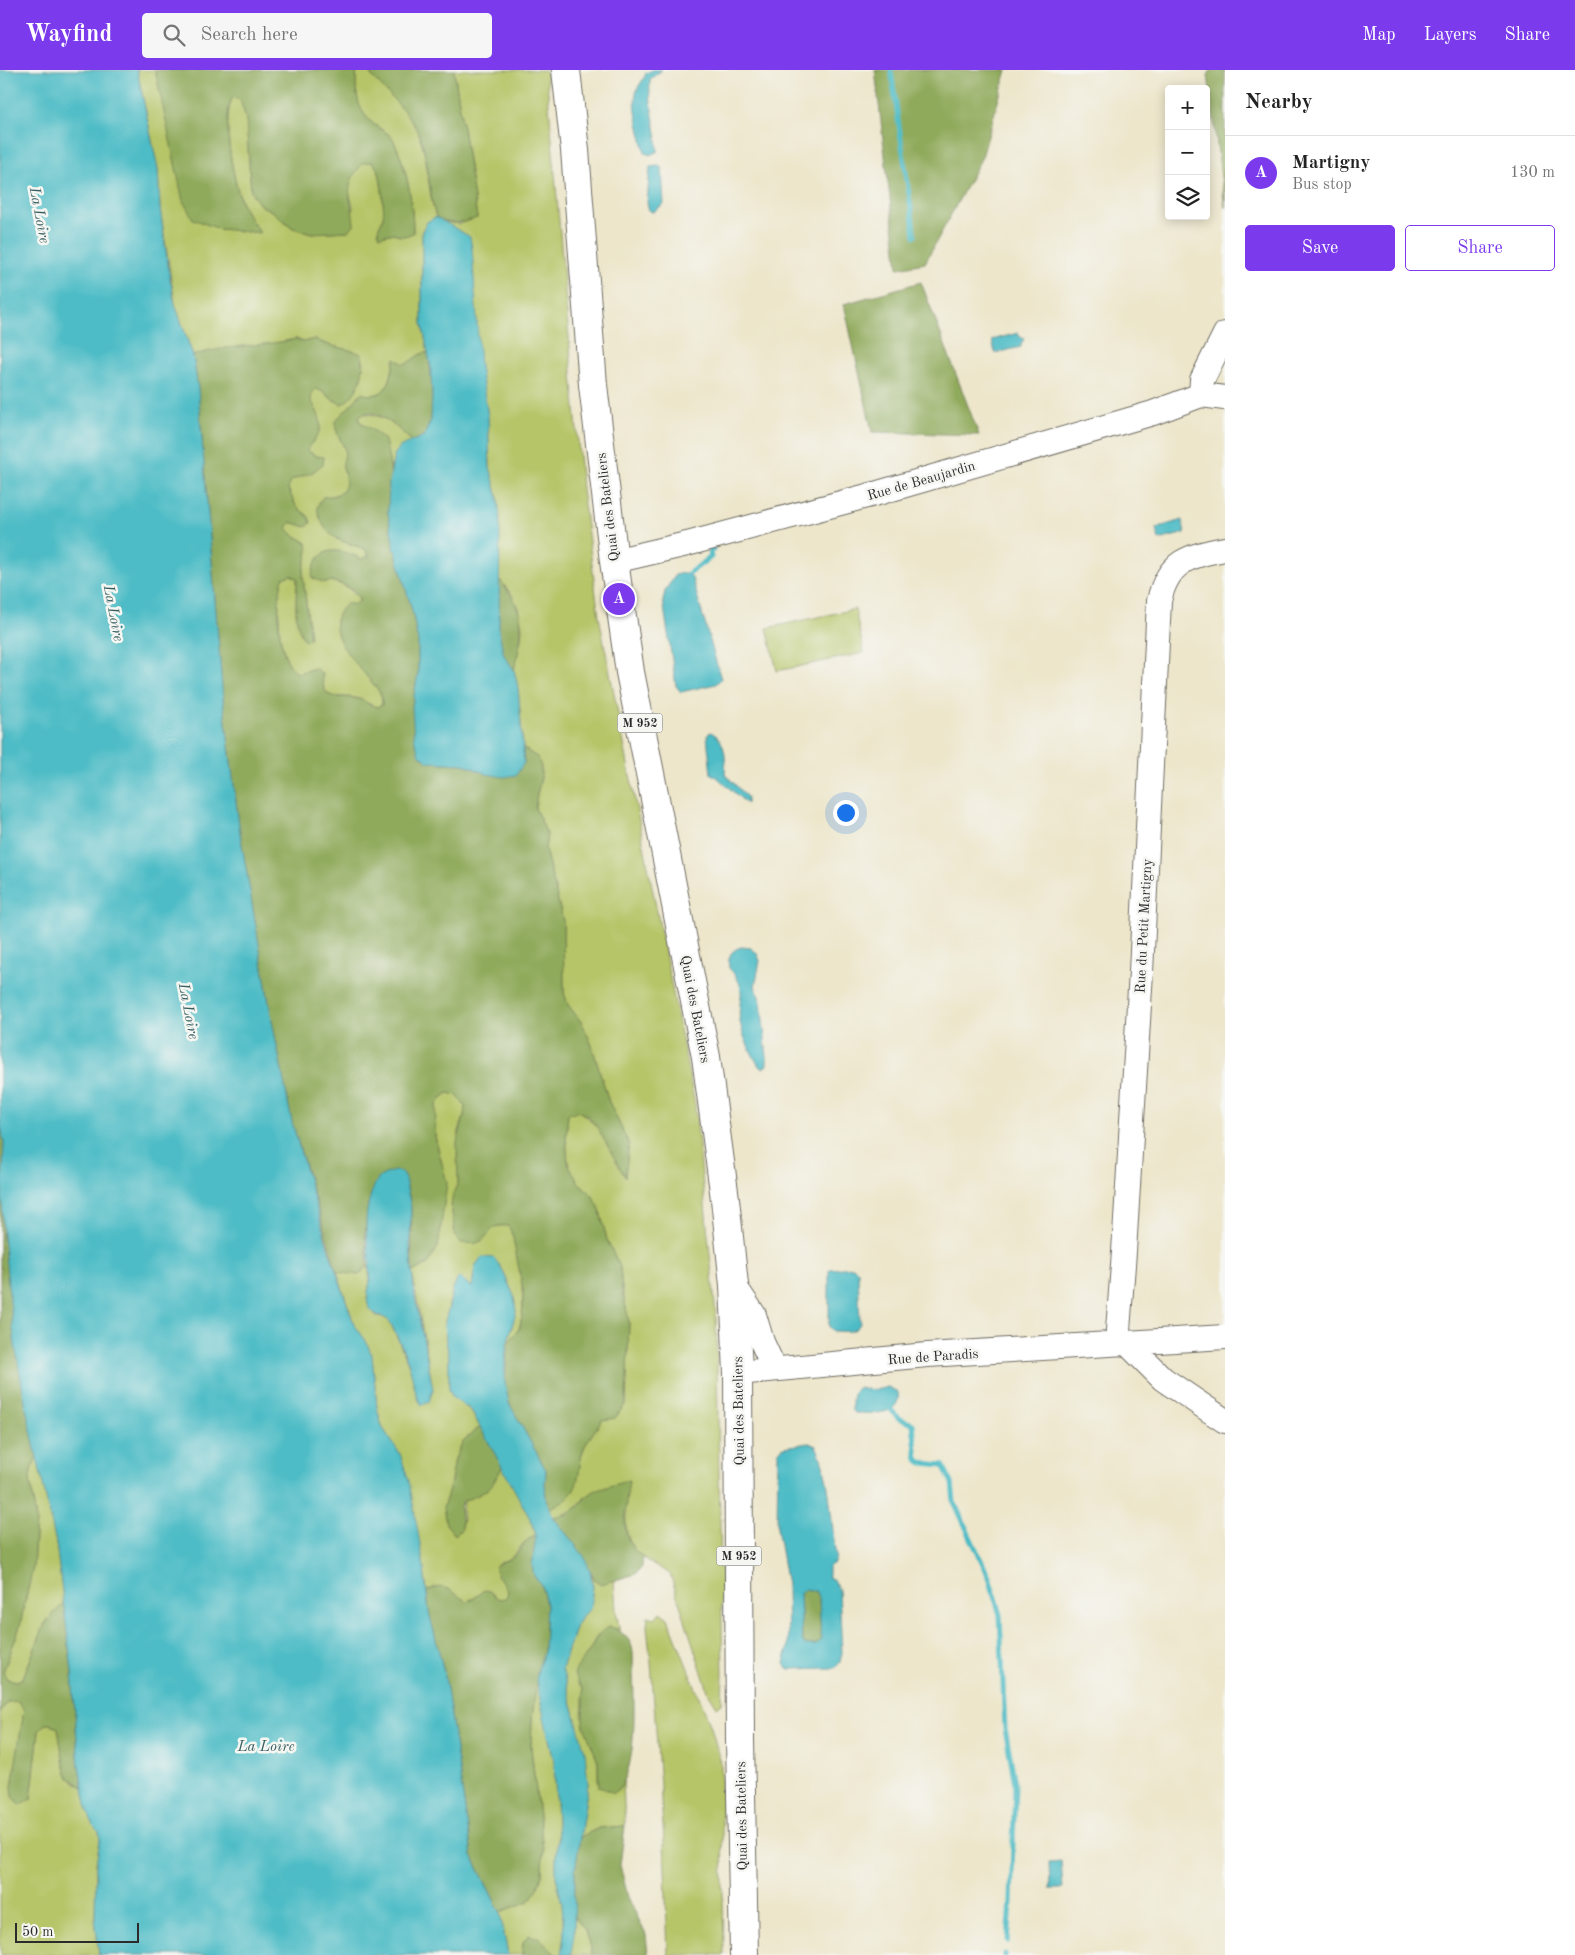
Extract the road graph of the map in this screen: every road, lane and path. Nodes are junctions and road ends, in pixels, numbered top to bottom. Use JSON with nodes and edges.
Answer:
{"nodes":[{"id":1,"x":566,"y":70,"type":"edge"},
{"id":2,"x":1225,"y":334,"type":"edge"},
{"id":3,"x":1201,"y":395,"type":"junction"},
{"id":4,"x":1225,"y":398,"type":"edge"},
{"id":5,"x":1225,"y":549,"type":"edge"},
{"id":6,"x":614,"y":561,"type":"junction"},
{"id":7,"x":734,"y":1285,"type":"junction"},
{"id":8,"x":1225,"y":1337,"type":"edge"},
{"id":9,"x":1122,"y":1343,"type":"junction"},
{"id":10,"x":774,"y":1368,"type":"junction"},
{"id":11,"x":738,"y":1373,"type":"junction"},
{"id":12,"x":1225,"y":1421,"type":"edge"},
{"id":13,"x":744,"y":1955,"type":"edge"}],
"edges":[{"from":1,"to":6,"type":"main road","name":"Quai des Bateliers","number":"M 952"},
{"from":2,"to":3,"type":"street"},
{"from":3,"to":4,"type":"street","name":"Rue de Beaujardin"},
{"from":3,"to":6,"type":"street","name":"Rue de Beaujardin"},
{"from":5,"to":9,"type":"street","name":"Rue du Petit Martigny"},
{"from":6,"to":7,"type":"main road","name":"Quai des Bateliers","number":"M 952"},
{"from":7,"to":10,"type":"street"},
{"from":7,"to":11,"type":"main road","name":"Quai des Bateliers","number":"M 952"},
{"from":8,"to":9,"type":"street"},
{"from":9,"to":10,"type":"street","name":"Rue de Paradis"},
{"from":9,"to":12,"type":"street"},
{"from":10,"to":11,"type":"street","name":"Rue de Paradis"},
{"from":11,"to":13,"type":"main road","name":"Quai des Bateliers","number":"M 952"}]}
